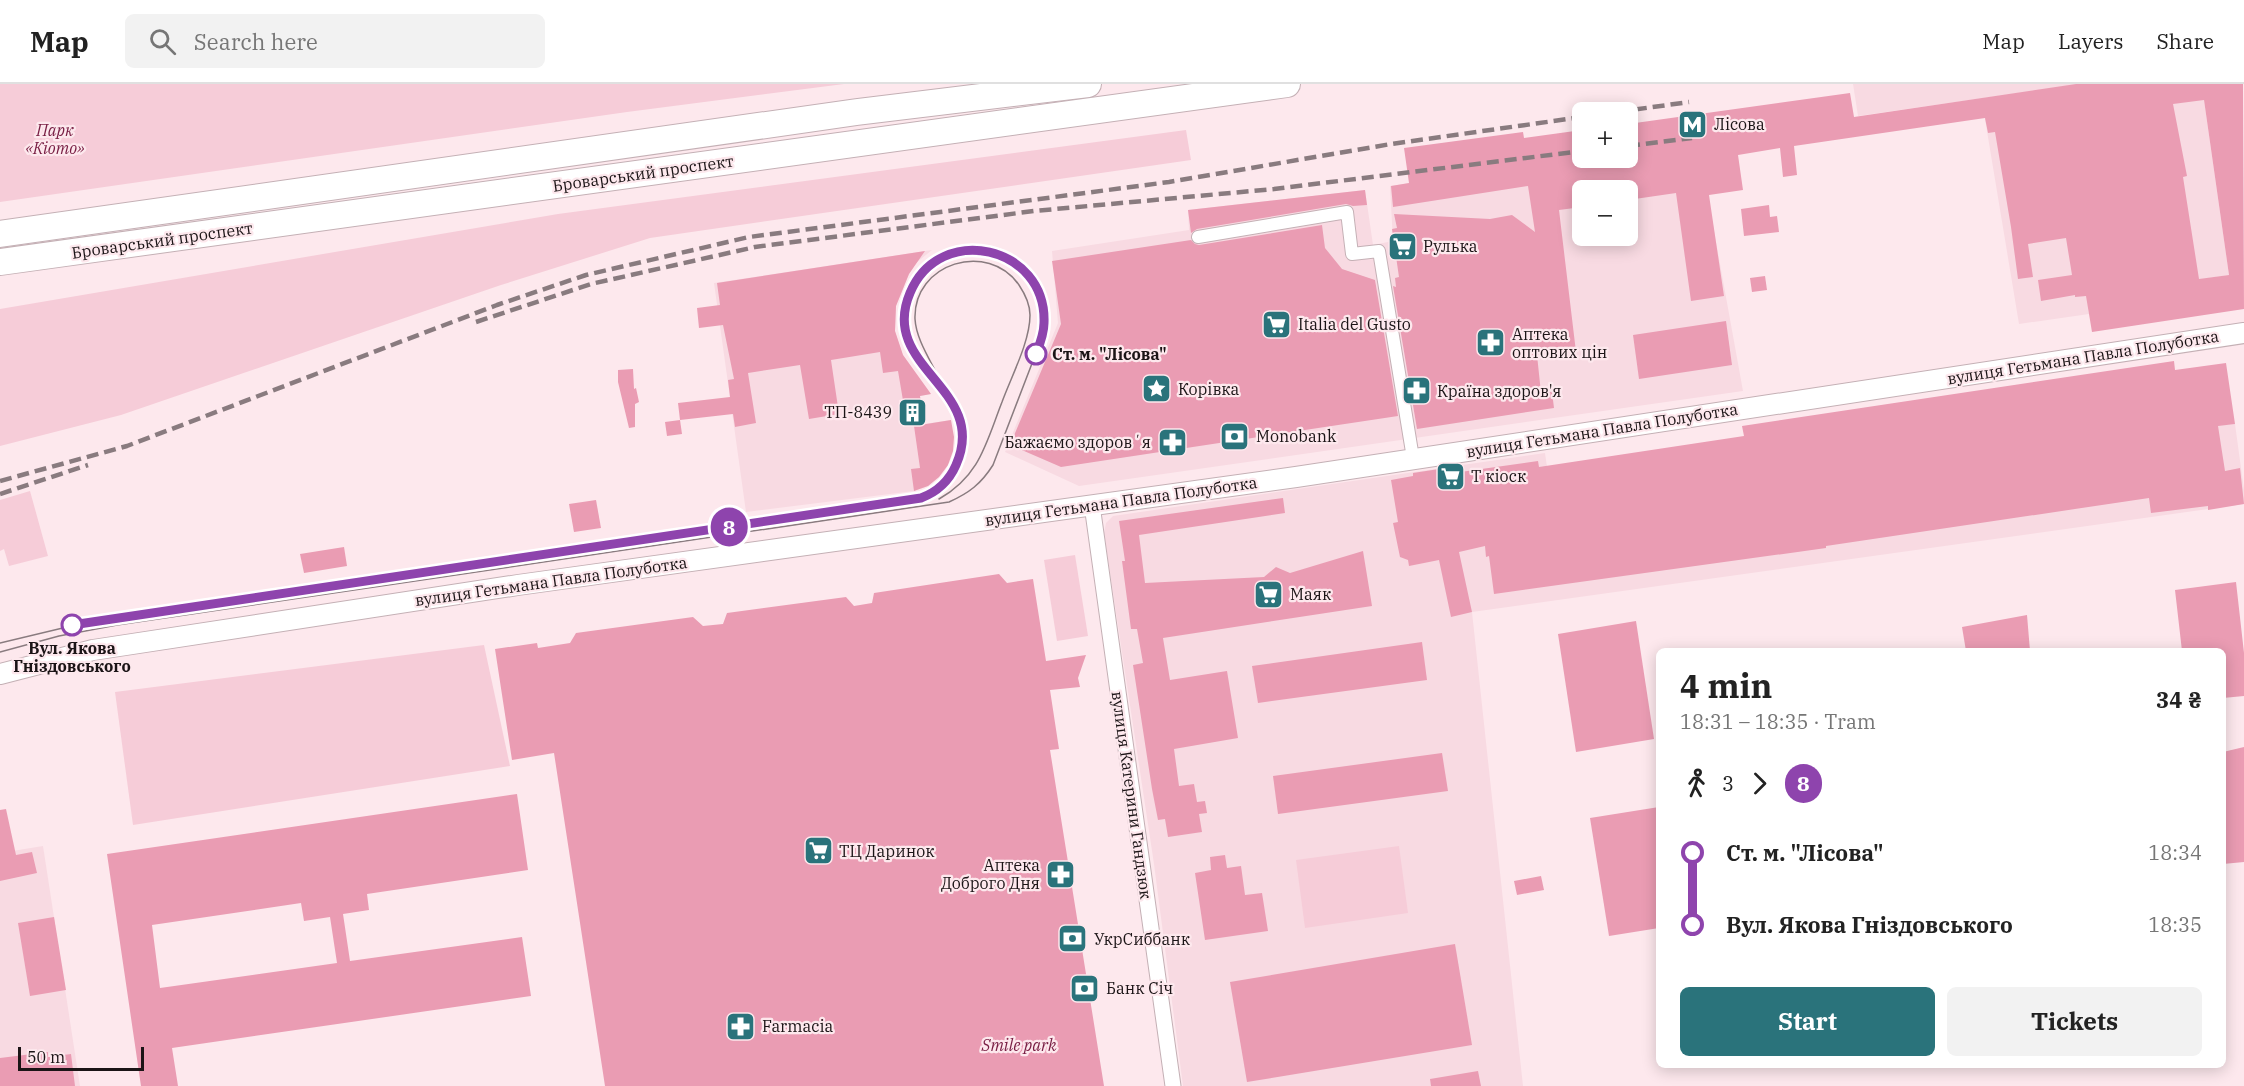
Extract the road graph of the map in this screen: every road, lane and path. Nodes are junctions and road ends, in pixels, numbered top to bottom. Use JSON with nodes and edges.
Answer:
{"nodes":[{"id":1,"x":1088,"y":84,"type":"edge"},
{"id":2,"x":1287,"y":84,"type":"edge"},
{"id":3,"x":0,"y":234,"type":"edge"},
{"id":4,"x":1198,"y":237,"type":"dead end"},
{"id":5,"x":0,"y":262,"type":"edge"},
{"id":6,"x":2244,"y":333,"type":"edge"},
{"id":7,"x":1413,"y":458,"type":"junction"},
{"id":8,"x":1092,"y":505,"type":"junction"},
{"id":9,"x":0,"y":674,"type":"edge"},
{"id":10,"x":1173,"y":1086,"type":"edge"}],
"edges":[{"from":1,"to":3,"type":"highway","name":"Броварський проспект"},
{"from":2,"to":5,"type":"highway","name":"Броварський проспект"},
{"from":4,"to":7,"type":"street"},
{"from":6,"to":7,"type":"street","name":"вулиця Гетьмана Павла Полуботка"},
{"from":7,"to":8,"type":"street","name":"вулиця Гетьмана Павла Полуботка"},
{"from":8,"to":9,"type":"street","name":"вулиця Гетьмана Павла Полуботка"},
{"from":8,"to":10,"type":"street","name":"вулиця Катерини Гандзюк"}]}
